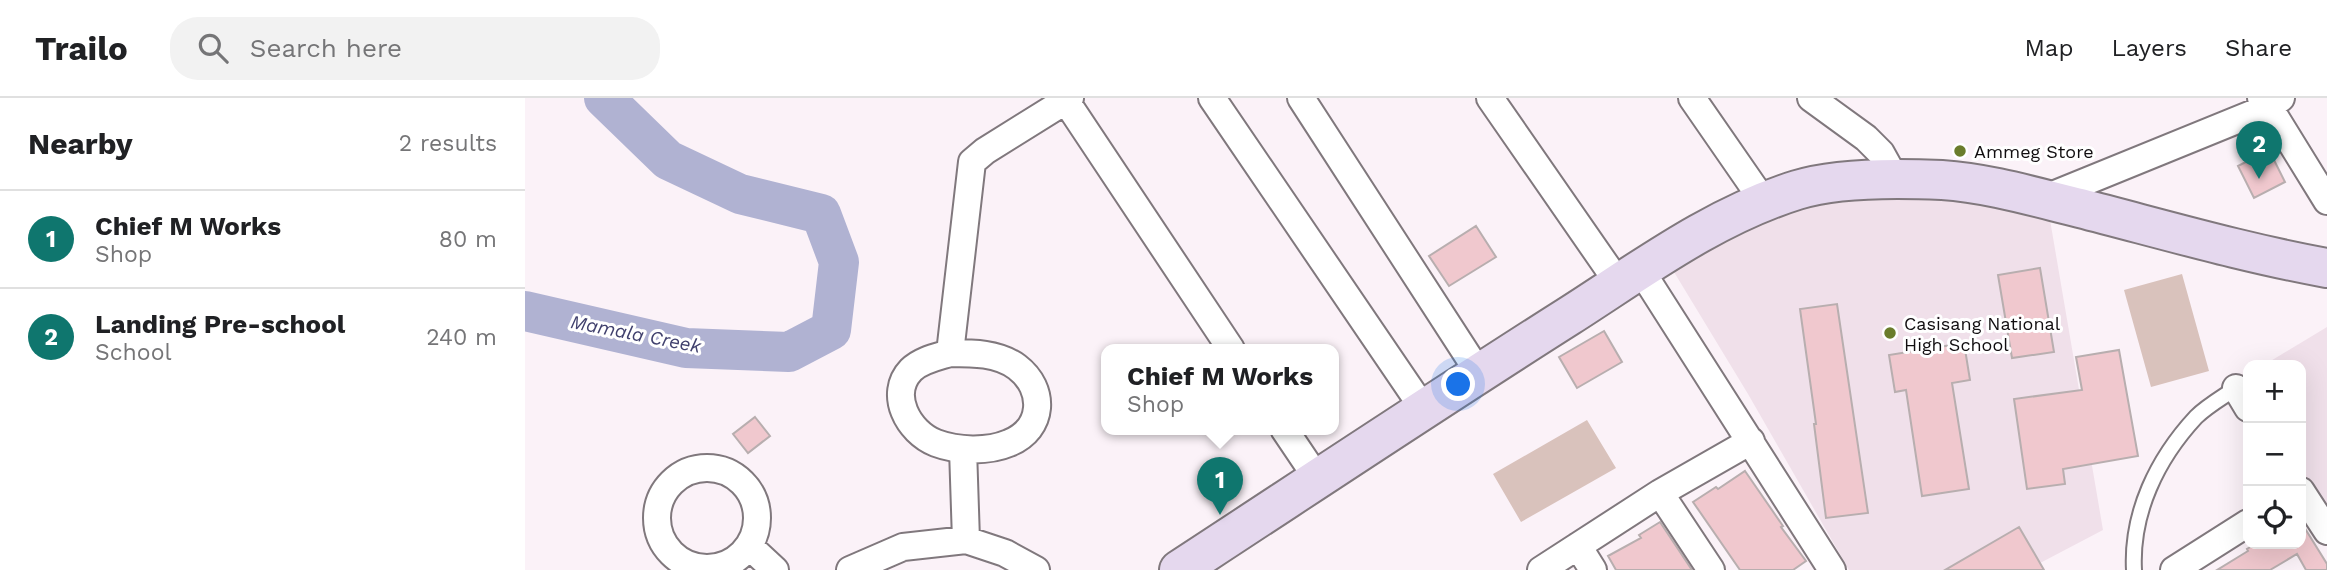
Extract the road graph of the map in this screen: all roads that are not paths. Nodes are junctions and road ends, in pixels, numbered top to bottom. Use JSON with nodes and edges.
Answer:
{"nodes":[{"id":1,"x":1212,"y":98,"type":"edge"},
{"id":2,"x":1301,"y":98,"type":"edge"},
{"id":3,"x":1490,"y":98,"type":"edge"},
{"id":4,"x":1692,"y":98,"type":"edge"},
{"id":5,"x":1811,"y":98,"type":"edge"},
{"id":6,"x":1068,"y":100,"type":"edge"},
{"id":7,"x":2270,"y":101,"type":"edge"},
{"id":8,"x":1896,"y":180,"type":"junction"},
{"id":9,"x":2043,"y":199,"type":"junction"},
{"id":10,"x":2327,"y":201,"type":"edge"},
{"id":11,"x":1764,"y":202,"type":"junction"},
{"id":12,"x":2327,"y":268,"type":"edge"},
{"id":13,"x":1630,"y":277,"type":"junction"},
{"id":14,"x":1228,"y":344,"type":"edge"},
{"id":15,"x":950,"y":353,"type":"junction"},
{"id":16,"x":1479,"y":373,"type":"junction"},
{"id":17,"x":2242,"y":398,"type":"edge"},
{"id":18,"x":1423,"y":408,"type":"junction"},
{"id":19,"x":1288,"y":435,"type":"edge"},
{"id":20,"x":1751,"y":440,"type":"junction"},
{"id":21,"x":963,"y":449,"type":"junction"},
{"id":22,"x":1317,"y":478,"type":"junction"},
{"id":23,"x":1660,"y":494,"type":"junction"},
{"id":24,"x":2306,"y":499,"type":"edge"},
{"id":25,"x":2243,"y":526,"type":"edge"},
{"id":26,"x":2327,"y":531,"type":"edge"},
{"id":27,"x":966,"y":540,"type":"junction"},
{"id":28,"x":749,"y":546,"type":"dead end"},
{"id":29,"x":1578,"y":546,"type":"junction"},
{"id":30,"x":775,"y":570,"type":"edge"},
{"id":31,"x":850,"y":570,"type":"edge"},
{"id":32,"x":1036,"y":570,"type":"edge"},
{"id":33,"x":1179,"y":570,"type":"edge"},
{"id":34,"x":1541,"y":570,"type":"edge"},
{"id":35,"x":1593,"y":570,"type":"edge"},
{"id":36,"x":1711,"y":570,"type":"edge"},
{"id":37,"x":1832,"y":570,"type":"edge"},
{"id":38,"x":2134,"y":570,"type":"edge"},
{"id":39,"x":2174,"y":570,"type":"edge"}],
"edges":[{"from":1,"to":18,"type":"street"},
{"from":2,"to":16,"type":"street"},
{"from":3,"to":13,"type":"street"},
{"from":4,"to":11,"type":"street"},
{"from":5,"to":8,"type":"street"},
{"from":6,"to":14,"type":"street"},
{"from":6,"to":15,"type":"street"},
{"from":7,"to":9,"type":"street"},
{"from":7,"to":10,"type":"street"},
{"from":8,"to":9,"type":"main road"},
{"from":8,"to":11,"type":"main road"},
{"from":9,"to":12,"type":"main road"},
{"from":11,"to":13,"type":"main road"},
{"from":13,"to":16,"type":"main road"},
{"from":13,"to":20,"type":"street"},
{"from":15,"to":21,"type":"street"},
{"from":15,"to":21,"type":"street"},
{"from":16,"to":18,"type":"main road"},
{"from":17,"to":38,"type":"lane"},
{"from":18,"to":22,"type":"main road"},
{"from":19,"to":22,"type":"street"},
{"from":20,"to":23,"type":"street"},
{"from":20,"to":37,"type":"street"},
{"from":21,"to":27,"type":"street"},
{"from":22,"to":33,"type":"main road"},
{"from":23,"to":29,"type":"street"},
{"from":23,"to":36,"type":"street"},
{"from":24,"to":26,"type":"street"},
{"from":25,"to":39,"type":"street"},
{"from":27,"to":31,"type":"street"},
{"from":27,"to":32,"type":"street"},
{"from":28,"to":30,"type":"street"},
{"from":29,"to":34,"type":"street"},
{"from":29,"to":35,"type":"street"}]}
